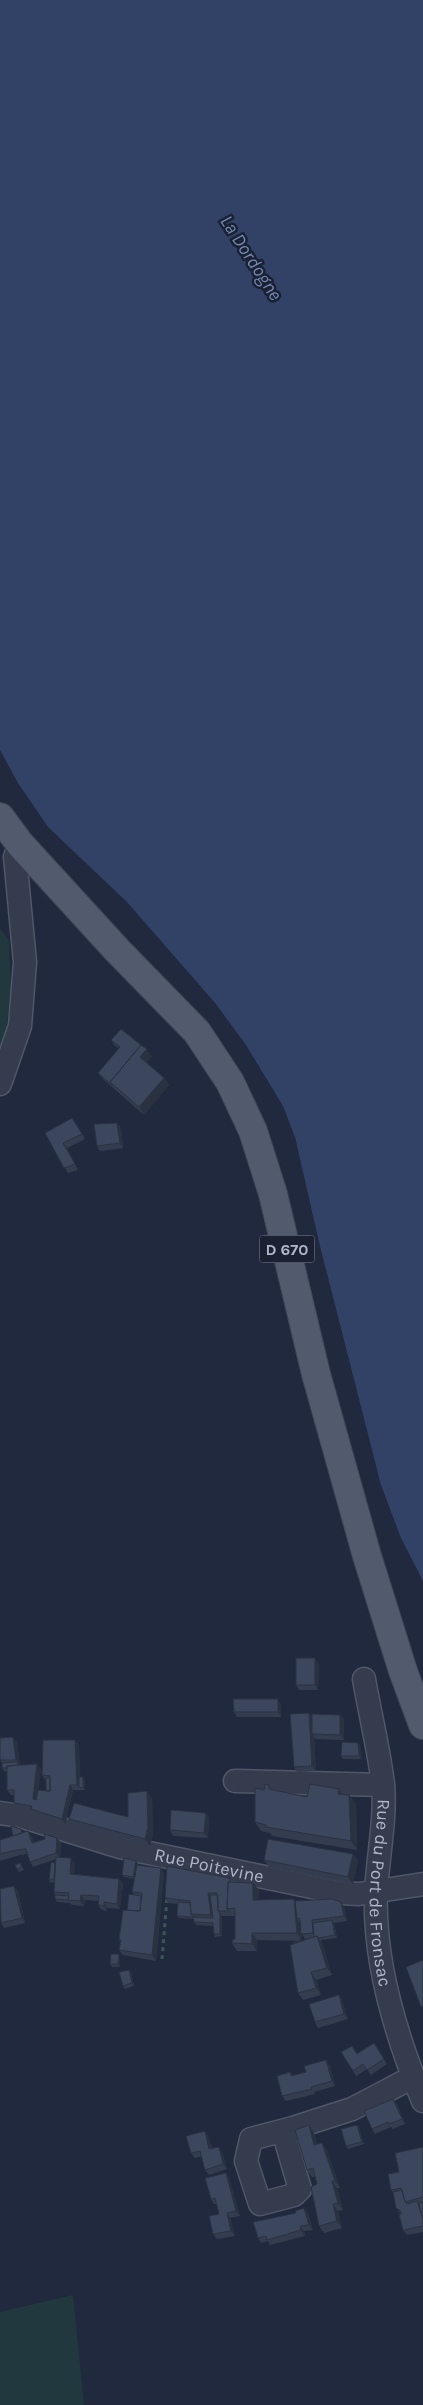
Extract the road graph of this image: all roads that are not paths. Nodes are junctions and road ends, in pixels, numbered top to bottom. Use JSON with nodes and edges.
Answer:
{"nodes":[{"id":1,"x":0,"y":817,"type":"edge"},
{"id":2,"x":20,"y":844,"type":"junction"},
{"id":3,"x":0,"y":1084,"type":"edge"},
{"id":4,"x":364,"y":1680,"type":"dead end"},
{"id":5,"x":423,"y":1725,"type":"edge"},
{"id":6,"x":235,"y":1781,"type":"dead end"},
{"id":7,"x":383,"y":1785,"type":"junction"},
{"id":8,"x":0,"y":1813,"type":"edge"},
{"id":9,"x":423,"y":1884,"type":"edge"},
{"id":10,"x":376,"y":1892,"type":"junction"},
{"id":11,"x":413,"y":2077,"type":"junction"},
{"id":12,"x":423,"y":2101,"type":"edge"},
{"id":13,"x":293,"y":2128,"type":"dead end"}],
"edges":[{"from":1,"to":2,"type":"main road","number":"D 670"},
{"from":2,"to":3,"type":"street"},
{"from":2,"to":5,"type":"main road","number":"D 670"},
{"from":4,"to":7,"type":"street","name":"Rue du Port de Fronsac"},
{"from":6,"to":7,"type":"street"},
{"from":7,"to":10,"type":"street","name":"Rue du Port de Fronsac"},
{"from":8,"to":10,"type":"street","name":"Rue Poitevine"},
{"from":9,"to":10,"type":"street","name":"Rue Poitevine"},
{"from":10,"to":11,"type":"street","name":"Rue du Port de Fronsac"},
{"from":11,"to":12,"type":"street","name":"Rue du Port de Fronsac"},
{"from":11,"to":13,"type":"street"}]}
